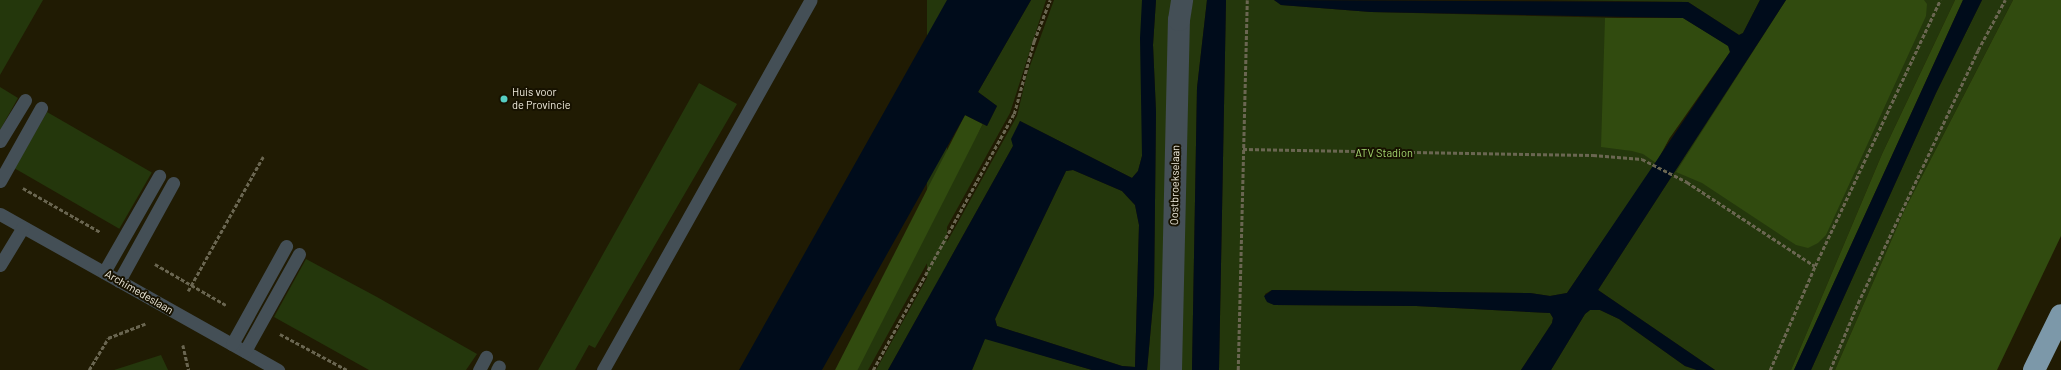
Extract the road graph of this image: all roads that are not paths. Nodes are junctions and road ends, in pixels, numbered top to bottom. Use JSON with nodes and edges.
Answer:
{"nodes":[{"id":1,"x":811,"y":0,"type":"edge"},
{"id":2,"x":1182,"y":0,"type":"edge"},
{"id":3,"x":25,"y":100,"type":"dead end"},
{"id":4,"x":41,"y":108,"type":"dead end"},
{"id":5,"x":0,"y":141,"type":"edge"},
{"id":6,"x":159,"y":176,"type":"dead end"},
{"id":7,"x":0,"y":181,"type":"edge"},
{"id":8,"x":173,"y":183,"type":"dead end"},
{"id":9,"x":0,"y":214,"type":"edge"},
{"id":10,"x":23,"y":227,"type":"junction"},
{"id":11,"x":286,"y":246,"type":"dead end"},
{"id":12,"x":299,"y":254,"type":"dead end"},
{"id":13,"x":0,"y":265,"type":"edge"},
{"id":14,"x":104,"y":272,"type":"junction"},
{"id":15,"x":119,"y":281,"type":"junction"},
{"id":16,"x":2061,"y":316,"type":"edge"},
{"id":17,"x":232,"y":344,"type":"junction"},
{"id":18,"x":245,"y":351,"type":"junction"},
{"id":19,"x":486,"y":357,"type":"dead end"},
{"id":20,"x":278,"y":370,"type":"edge"},
{"id":21,"x":479,"y":370,"type":"edge"},
{"id":22,"x":603,"y":370,"type":"edge"},
{"id":23,"x":1171,"y":370,"type":"edge"},
{"id":24,"x":2034,"y":370,"type":"edge"}],
"edges":[{"from":1,"to":22,"type":"lane"},
{"from":2,"to":23,"type":"street","name":"Oostbroekselaan"},
{"from":3,"to":5,"type":"lane"},
{"from":4,"to":7,"type":"lane"},
{"from":6,"to":14,"type":"lane"},
{"from":8,"to":15,"type":"lane"},
{"from":9,"to":10,"type":"lane","name":"Archimedeslaan"},
{"from":10,"to":13,"type":"lane"},
{"from":10,"to":14,"type":"lane","name":"Archimedeslaan"},
{"from":11,"to":17,"type":"lane"},
{"from":12,"to":18,"type":"lane"},
{"from":14,"to":15,"type":"lane","name":"Archimedeslaan"},
{"from":15,"to":17,"type":"lane","name":"Archimedeslaan"},
{"from":16,"to":24,"type":"highway"},
{"from":17,"to":18,"type":"lane","name":"Archimedeslaan"},
{"from":18,"to":20,"type":"lane","name":"Archimedeslaan"},
{"from":19,"to":21,"type":"lane"}]}
